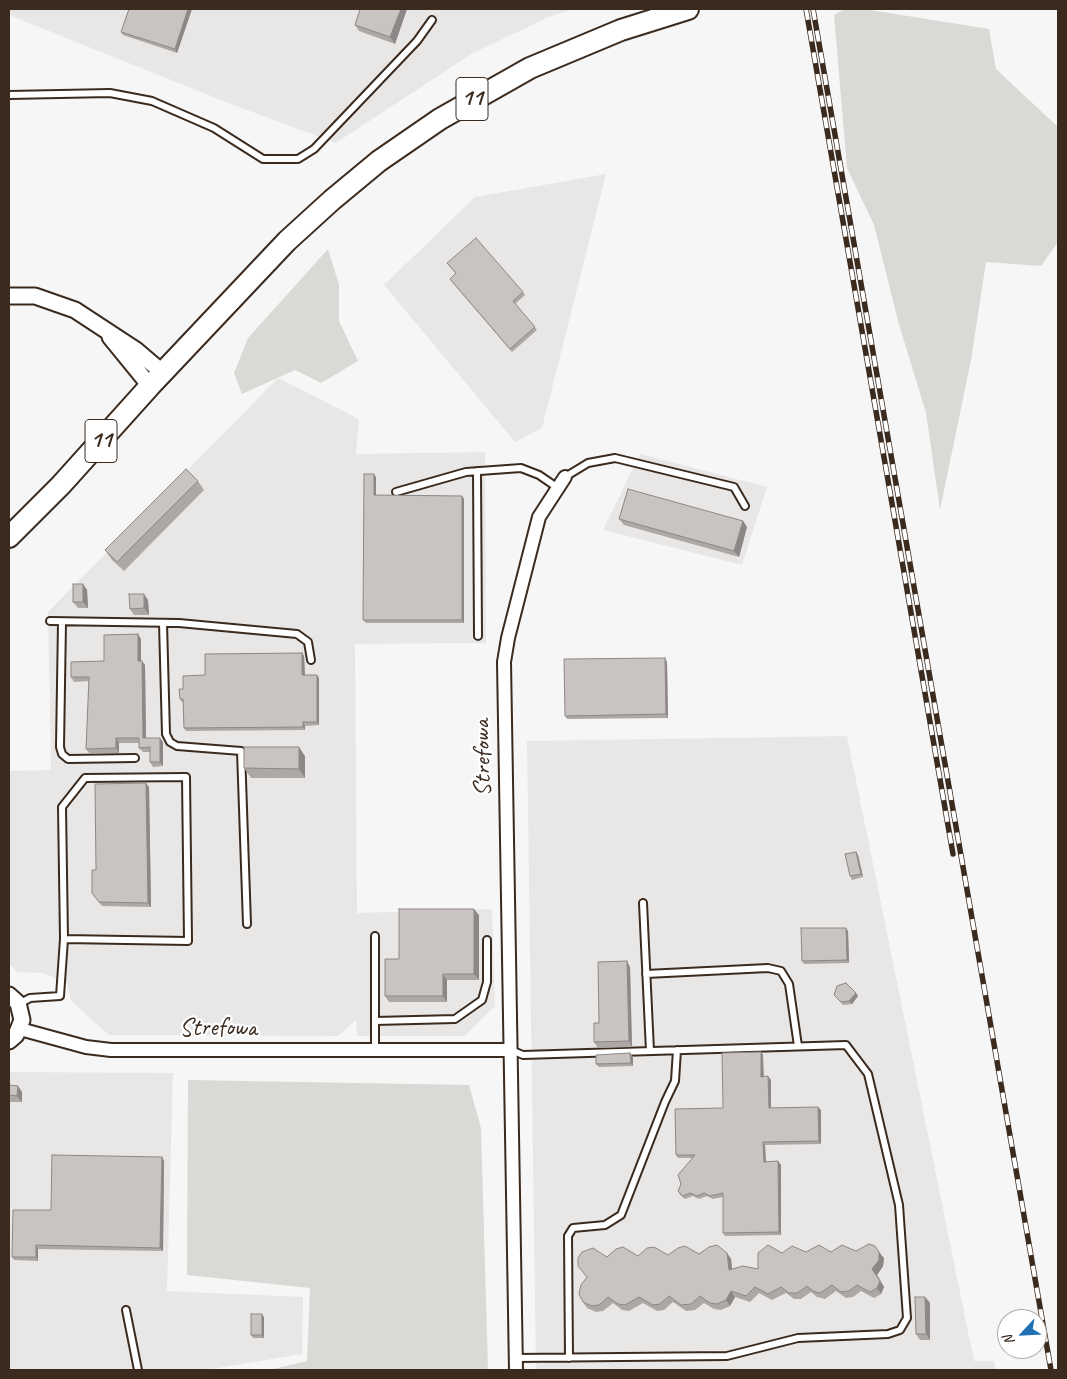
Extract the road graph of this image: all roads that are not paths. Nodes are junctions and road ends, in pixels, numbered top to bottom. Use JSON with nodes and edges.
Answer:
{"nodes":[{"id":1,"x":688,"y":9,"type":"edge"},
{"id":2,"x":432,"y":20,"type":"dead end"},
{"id":3,"x":9,"y":94,"type":"edge"},
{"id":4,"x":9,"y":296,"type":"edge"},
{"id":5,"x":157,"y":379,"type":"junction"},
{"id":6,"x":476,"y":471,"type":"junction"},
{"id":7,"x":565,"y":477,"type":"joint"},
{"id":8,"x":558,"y":488,"type":"junction"},
{"id":9,"x":396,"y":492,"type":"dead end"},
{"id":10,"x":746,"y":506,"type":"dead end"},
{"id":11,"x":9,"y":537,"type":"edge"},
{"id":12,"x":50,"y":622,"type":"dead end"},
{"id":13,"x":62,"y":622,"type":"junction"},
{"id":14,"x":163,"y":623,"type":"junction"},
{"id":15,"x":478,"y":636,"type":"dead end"},
{"id":16,"x":311,"y":660,"type":"dead end"},
{"id":17,"x":135,"y":758,"type":"dead end"},
{"id":18,"x":643,"y":903,"type":"dead end"},
{"id":19,"x":247,"y":924,"type":"dead end"},
{"id":20,"x":375,"y":936,"type":"dead end"},
{"id":21,"x":64,"y":939,"type":"junction"},
{"id":22,"x":487,"y":940,"type":"dead end"},
{"id":23,"x":646,"y":974,"type":"junction"},
{"id":24,"x":13,"y":1000,"type":"edge"},
{"id":25,"x":375,"y":1021,"type":"junction"},
{"id":26,"x":20,"y":1029,"type":"junction"},
{"id":27,"x":9,"y":1041,"type":"edge"},
{"id":28,"x":798,"y":1046,"type":"junction"},
{"id":29,"x":375,"y":1050,"type":"junction"},
{"id":30,"x":510,"y":1050,"type":"junction"},
{"id":31,"x":677,"y":1050,"type":"junction"},
{"id":32,"x":650,"y":1051,"type":"junction"},
{"id":33,"x":126,"y":1310,"type":"dead end"},
{"id":34,"x":569,"y":1358,"type":"junction"},
{"id":35,"x":516,"y":1364,"type":"edge"},
{"id":36,"x":138,"y":1370,"type":"edge"}],
"edges":[{"from":1,"to":5,"type":"highway","number":"11"},
{"from":2,"to":3,"type":"lane"},
{"from":4,"to":5,"type":"street"},
{"from":5,"to":11,"type":"highway","number":"11"},
{"from":6,"to":8,"type":"lane"},
{"from":6,"to":9,"type":"lane"},
{"from":6,"to":15,"type":"lane"},
{"from":7,"to":8,"type":"street","name":"Strefowa"},
{"from":7,"to":10,"type":"lane"},
{"from":8,"to":30,"type":"street","name":"Strefowa"},
{"from":12,"to":13,"type":"lane"},
{"from":13,"to":14,"type":"lane"},
{"from":13,"to":17,"type":"lane"},
{"from":14,"to":16,"type":"lane"},
{"from":14,"to":19,"type":"lane"},
{"from":18,"to":23,"type":"lane"},
{"from":20,"to":25,"type":"lane"},
{"from":21,"to":21,"type":"lane"},
{"from":21,"to":24,"type":"lane"},
{"from":22,"to":25,"type":"lane"},
{"from":23,"to":28,"type":"lane"},
{"from":23,"to":32,"type":"lane"},
{"from":24,"to":26,"type":"street"},
{"from":25,"to":29,"type":"lane"},
{"from":26,"to":27,"type":"street"},
{"from":26,"to":29,"type":"street","name":"Strefowa"},
{"from":28,"to":31,"type":"lane"},
{"from":28,"to":34,"type":"lane"},
{"from":29,"to":30,"type":"street","name":"Strefowa"},
{"from":30,"to":32,"type":"lane"},
{"from":30,"to":35,"type":"street","name":"Strefowa"},
{"from":31,"to":32,"type":"lane"},
{"from":31,"to":34,"type":"lane"},
{"from":33,"to":36,"type":"lane"},
{"from":34,"to":35,"type":"lane"}]}
